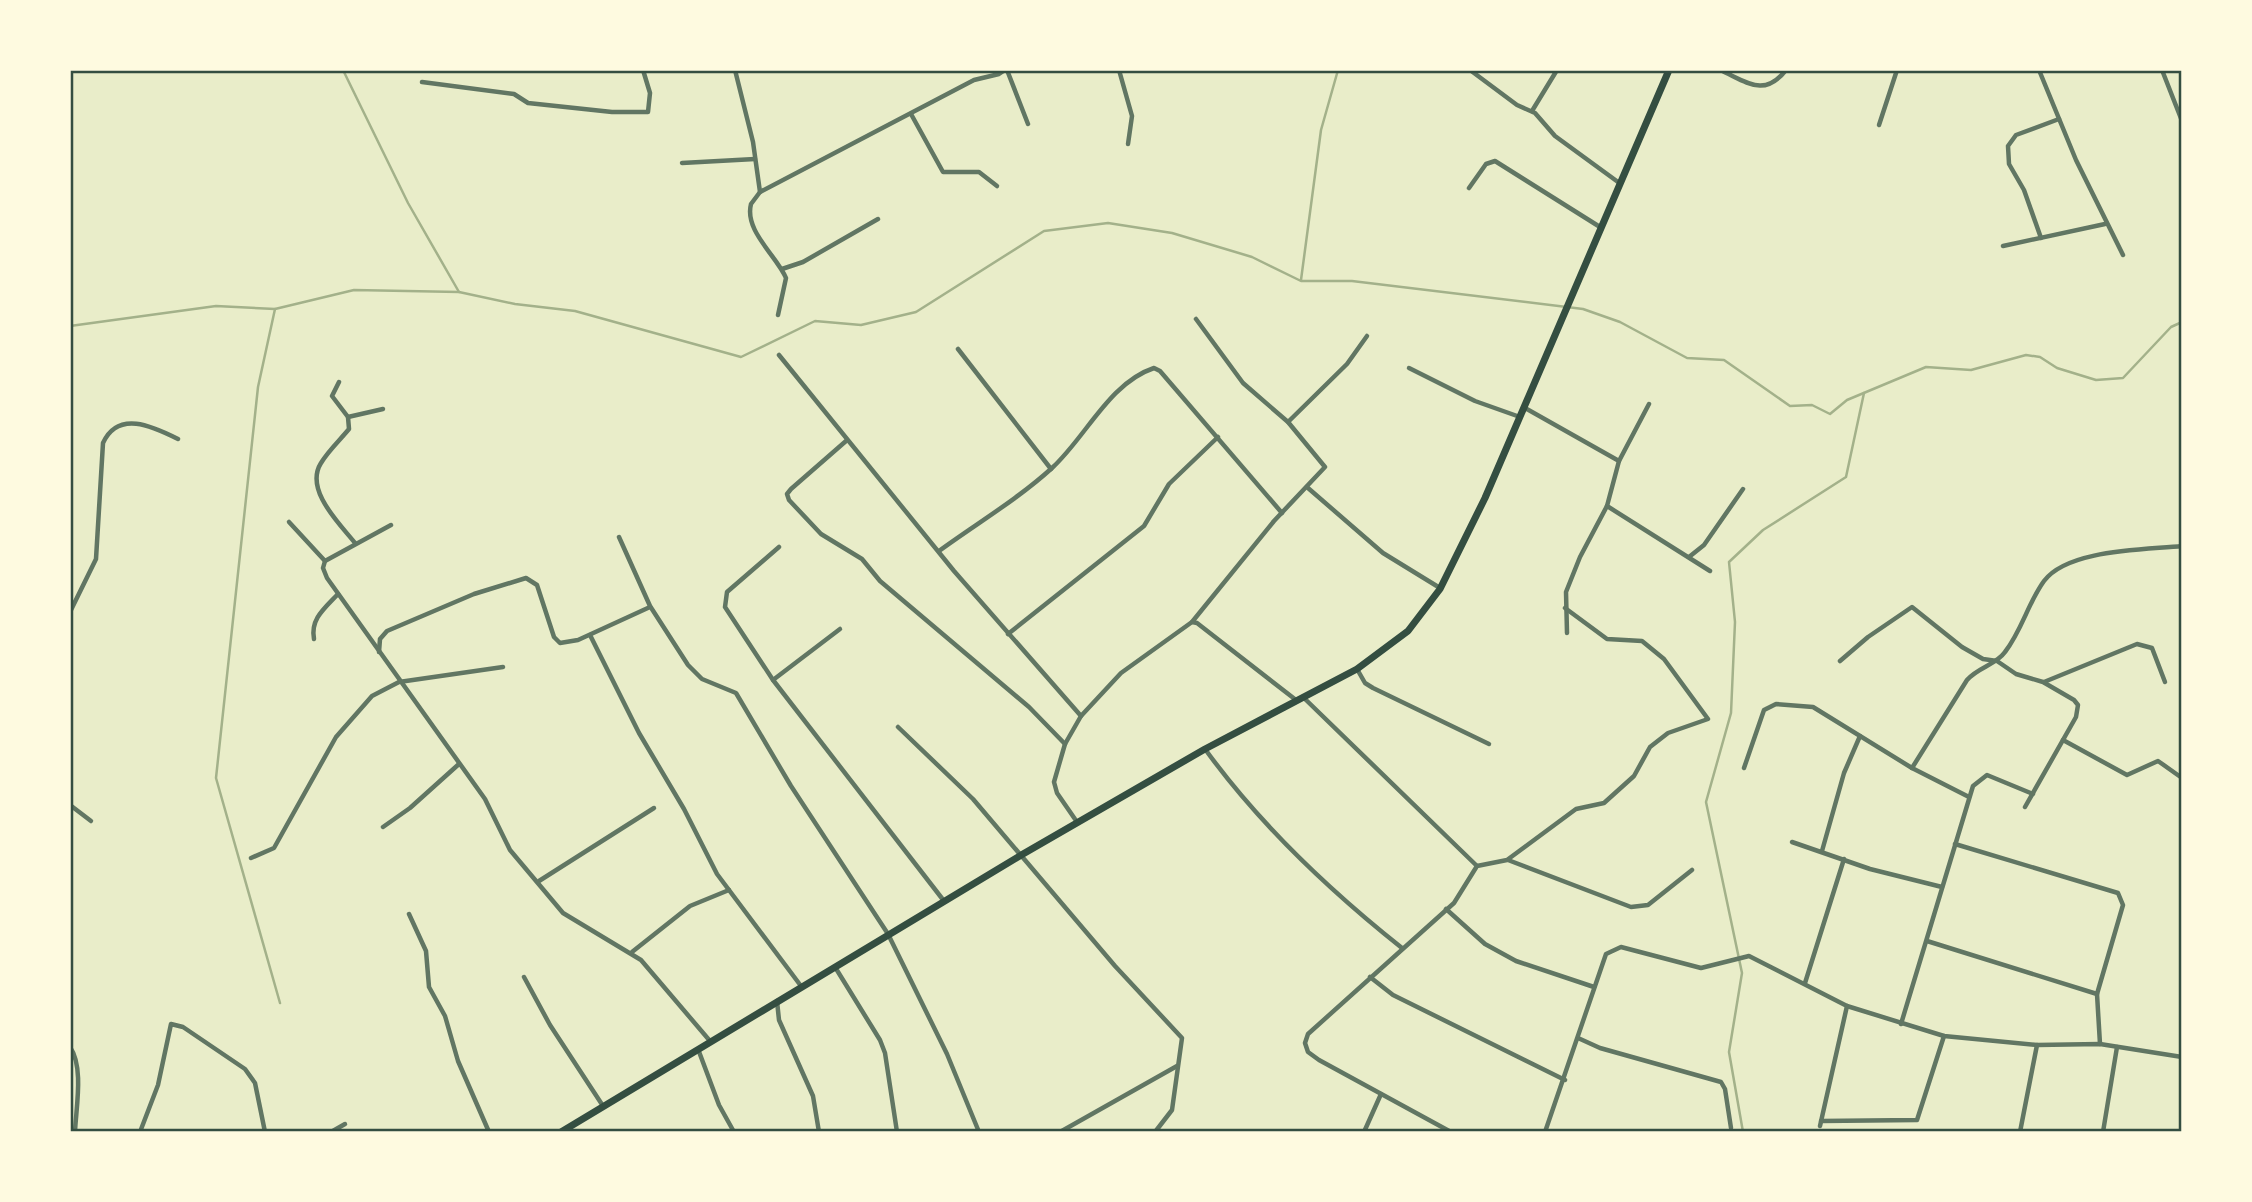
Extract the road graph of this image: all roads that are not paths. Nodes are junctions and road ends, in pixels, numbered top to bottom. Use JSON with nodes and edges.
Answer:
{"nodes":[{"id":1,"x":643,"y":70,"type":"edge"},
{"id":2,"x":735,"y":70,"type":"edge"},
{"id":3,"x":1006,"y":70,"type":"edge"},
{"id":4,"x":1119,"y":70,"type":"edge"},
{"id":5,"x":1470,"y":70,"type":"edge"},
{"id":6,"x":1557,"y":70,"type":"edge"},
{"id":7,"x":1670,"y":70,"type":"edge"},
{"id":8,"x":1720,"y":70,"type":"edge"},
{"id":9,"x":1786,"y":70,"type":"edge"},
{"id":10,"x":1898,"y":70,"type":"edge"},
{"id":11,"x":2039,"y":70,"type":"edge"},
{"id":12,"x":2162,"y":70,"type":"edge"},
{"id":13,"x":422,"y":82,"type":"dead end"},
{"id":14,"x":1532,"y":111,"type":"junction"},
{"id":15,"x":911,"y":114,"type":"junction"},
{"id":16,"x":2059,"y":119,"type":"junction"},
{"id":17,"x":2182,"y":121,"type":"edge"},
{"id":18,"x":1028,"y":124,"type":"dead end"},
{"id":19,"x":1878,"y":125,"type":"dead end"},
{"id":20,"x":1128,"y":144,"type":"dead end"},
{"id":21,"x":755,"y":159,"type":"junction"},
{"id":22,"x":682,"y":163,"type":"dead end"},
{"id":23,"x":1619,"y":183,"type":"junction"},
{"id":24,"x":997,"y":186,"type":"dead end"},
{"id":25,"x":1469,"y":188,"type":"dead end"},
{"id":26,"x":760,"y":192,"type":"junction"},
{"id":27,"x":878,"y":219,"type":"dead end"},
{"id":28,"x":2105,"y":224,"type":"junction"},
{"id":29,"x":1600,"y":227,"type":"junction"},
{"id":30,"x":2041,"y":238,"type":"junction"},
{"id":31,"x":2003,"y":246,"type":"dead end"},
{"id":32,"x":2123,"y":255,"type":"dead end"},
{"id":33,"x":782,"y":269,"type":"junction"},
{"id":34,"x":778,"y":314,"type":"dead end"},
{"id":35,"x":1196,"y":319,"type":"dead end"},
{"id":36,"x":1367,"y":336,"type":"dead end"},
{"id":37,"x":958,"y":349,"type":"dead end"},
{"id":38,"x":779,"y":355,"type":"dead end"},
{"id":39,"x":1409,"y":368,"type":"dead end"},
{"id":40,"x":339,"y":382,"type":"dead end"},
{"id":41,"x":1650,"y":404,"type":"dead end"},
{"id":42,"x":1525,"y":408,"type":"junction"},
{"id":43,"x":383,"y":409,"type":"dead end"},
{"id":44,"x":348,"y":417,"type":"junction"},
{"id":45,"x":1521,"y":417,"type":"junction"},
{"id":46,"x":1288,"y":422,"type":"junction"},
{"id":47,"x":1218,"y":437,"type":"junction"},
{"id":48,"x":178,"y":439,"type":"dead end"},
{"id":49,"x":846,"y":440,"type":"junction"},
{"id":50,"x":1619,"y":461,"type":"junction"},
{"id":51,"x":1051,"y":469,"type":"junction"},
{"id":52,"x":1308,"y":488,"type":"junction"},
{"id":53,"x":1743,"y":489,"type":"dead end"},
{"id":54,"x":1607,"y":506,"type":"junction"},
{"id":55,"x":1282,"y":513,"type":"junction"},
{"id":56,"x":289,"y":522,"type":"dead end"},
{"id":57,"x":391,"y":525,"type":"dead end"},
{"id":58,"x":618,"y":537,"type":"dead end"},
{"id":59,"x":355,"y":543,"type":"junction"},
{"id":60,"x":2182,"y":545,"type":"edge"},
{"id":61,"x":779,"y":547,"type":"dead end"},
{"id":62,"x":939,"y":551,"type":"junction"},
{"id":63,"x":1689,"y":558,"type":"junction"},
{"id":64,"x":325,"y":561,"type":"junction"},
{"id":65,"x":1710,"y":571,"type":"dead end"},
{"id":66,"x":1440,"y":589,"type":"junction"},
{"id":67,"x":338,"y":594,"type":"junction"},
{"id":68,"x":650,"y":606,"type":"junction"},
{"id":69,"x":1565,"y":608,"type":"junction"},
{"id":70,"x":70,"y":612,"type":"edge"},
{"id":71,"x":1192,"y":622,"type":"junction"},
{"id":72,"x":840,"y":629,"type":"dead end"},
{"id":73,"x":1567,"y":633,"type":"dead end"},
{"id":74,"x":1008,"y":634,"type":"junction"},
{"id":75,"x":590,"y":635,"type":"junction"},
{"id":76,"x":314,"y":639,"type":"dead end"},
{"id":77,"x":379,"y":653,"type":"junction"},
{"id":78,"x":1840,"y":661,"type":"dead end"},
{"id":79,"x":1997,"y":661,"type":"junction"},
{"id":80,"x":503,"y":667,"type":"dead end"},
{"id":81,"x":1357,"y":669,"type":"junction"},
{"id":82,"x":773,"y":680,"type":"junction"},
{"id":83,"x":399,"y":682,"type":"junction"},
{"id":84,"x":2043,"y":682,"type":"junction"},
{"id":85,"x":2165,"y":682,"type":"dead end"},
{"id":86,"x":1300,"y":699,"type":"junction"},
{"id":87,"x":1081,"y":716,"type":"junction"},
{"id":88,"x":898,"y":727,"type":"dead end"},
{"id":89,"x":1860,"y":736,"type":"junction"},
{"id":90,"x":2063,"y":740,"type":"junction"},
{"id":91,"x":1065,"y":744,"type":"junction"},
{"id":92,"x":1489,"y":744,"type":"dead end"},
{"id":93,"x":1205,"y":750,"type":"junction"},
{"id":94,"x":459,"y":764,"type":"junction"},
{"id":95,"x":1744,"y":768,"type":"dead end"},
{"id":96,"x":1912,"y":768,"type":"junction"},
{"id":97,"x":2182,"y":778,"type":"edge"},
{"id":98,"x":2033,"y":794,"type":"junction"},
{"id":99,"x":1969,"y":797,"type":"junction"},
{"id":100,"x":70,"y":805,"type":"edge"},
{"id":101,"x":2025,"y":807,"type":"dead end"},
{"id":102,"x":654,"y":808,"type":"dead end"},
{"id":103,"x":91,"y":821,"type":"dead end"},
{"id":104,"x":1078,"y":823,"type":"junction"},
{"id":105,"x":383,"y":827,"type":"dead end"},
{"id":106,"x":1793,"y":842,"type":"dead end"},
{"id":107,"x":1955,"y":844,"type":"junction"},
{"id":108,"x":1822,"y":851,"type":"junction"},
{"id":109,"x":1023,"y":854,"type":"junction"},
{"id":110,"x":251,"y":858,"type":"dead end"},
{"id":111,"x":1844,"y":859,"type":"junction"},
{"id":112,"x":1507,"y":860,"type":"junction"},
{"id":113,"x":1477,"y":866,"type":"junction"},
{"id":114,"x":1692,"y":870,"type":"dead end"},
{"id":115,"x":539,"y":881,"type":"junction"},
{"id":116,"x":1942,"y":887,"type":"junction"},
{"id":117,"x":729,"y":890,"type":"junction"},
{"id":118,"x":944,"y":901,"type":"junction"},
{"id":119,"x":1446,"y":909,"type":"junction"},
{"id":120,"x":409,"y":914,"type":"dead end"},
{"id":121,"x":888,"y":934,"type":"junction"},
{"id":122,"x":1927,"y":941,"type":"junction"},
{"id":123,"x":1402,"y":947,"type":"junction"},
{"id":124,"x":632,"y":952,"type":"junction"},
{"id":125,"x":835,"y":967,"type":"junction"},
{"id":126,"x":524,"y":977,"type":"dead end"},
{"id":127,"x":1370,"y":977,"type":"junction"},
{"id":128,"x":1805,"y":984,"type":"junction"},
{"id":129,"x":801,"y":986,"type":"junction"},
{"id":130,"x":1594,"y":987,"type":"junction"},
{"id":131,"x":2097,"y":994,"type":"junction"},
{"id":132,"x":777,"y":1000,"type":"junction"},
{"id":133,"x":1847,"y":1006,"type":"junction"},
{"id":134,"x":1901,"y":1024,"type":"junction"},
{"id":135,"x":1944,"y":1036,"type":"junction"},
{"id":136,"x":1578,"y":1038,"type":"junction"},
{"id":137,"x":709,"y":1041,"type":"junction"},
{"id":138,"x":2100,"y":1044,"type":"junction"},
{"id":139,"x":2036,"y":1045,"type":"junction"},
{"id":140,"x":70,"y":1047,"type":"edge"},
{"id":141,"x":2117,"y":1047,"type":"junction"},
{"id":142,"x":698,"y":1048,"type":"junction"},
{"id":143,"x":2182,"y":1057,"type":"edge"},
{"id":144,"x":1178,"y":1065,"type":"junction"},
{"id":145,"x":1565,"y":1080,"type":"junction"},
{"id":146,"x":1381,"y":1094,"type":"junction"},
{"id":147,"x":604,"y":1106,"type":"junction"},
{"id":148,"x":345,"y":1124,"type":"dead end"},
{"id":149,"x":1731,"y":1128,"type":"dead end"},
{"id":150,"x":75,"y":1132,"type":"edge"},
{"id":151,"x":140,"y":1132,"type":"edge"},
{"id":152,"x":265,"y":1132,"type":"edge"},
{"id":153,"x":331,"y":1132,"type":"edge"},
{"id":154,"x":489,"y":1132,"type":"edge"},
{"id":155,"x":561,"y":1132,"type":"edge"},
{"id":156,"x":734,"y":1132,"type":"edge"},
{"id":157,"x":819,"y":1132,"type":"edge"},
{"id":158,"x":897,"y":1132,"type":"edge"},
{"id":159,"x":979,"y":1132,"type":"edge"},
{"id":160,"x":1060,"y":1132,"type":"edge"},
{"id":161,"x":1155,"y":1132,"type":"edge"},
{"id":162,"x":1364,"y":1132,"type":"edge"},
{"id":163,"x":1451,"y":1132,"type":"edge"},
{"id":164,"x":1545,"y":1132,"type":"edge"},
{"id":165,"x":2020,"y":1132,"type":"edge"},
{"id":166,"x":2104,"y":1132,"type":"edge"}],
"edges":[{"from":1,"to":13,"type":"street"},
{"from":2,"to":21,"type":"street"},
{"from":3,"to":15,"type":"street"},
{"from":3,"to":18,"type":"street"},
{"from":4,"to":20,"type":"street"},
{"from":5,"to":14,"type":"street"},
{"from":6,"to":14,"type":"street"},
{"from":7,"to":23,"type":"main road"},
{"from":8,"to":9,"type":"street"},
{"from":10,"to":19,"type":"street"},
{"from":11,"to":16,"type":"street"},
{"from":12,"to":17,"type":"street"},
{"from":14,"to":23,"type":"street"},
{"from":15,"to":24,"type":"street"},
{"from":15,"to":26,"type":"street"},
{"from":16,"to":28,"type":"street"},
{"from":16,"to":30,"type":"street"},
{"from":21,"to":22,"type":"street"},
{"from":21,"to":26,"type":"street"},
{"from":23,"to":29,"type":"main road"},
{"from":25,"to":29,"type":"street"},
{"from":26,"to":33,"type":"street"},
{"from":27,"to":33,"type":"street"},
{"from":28,"to":30,"type":"street"},
{"from":28,"to":32,"type":"street"},
{"from":29,"to":42,"type":"main road"},
{"from":30,"to":31,"type":"street"},
{"from":33,"to":34,"type":"street"},
{"from":35,"to":46,"type":"street"},
{"from":36,"to":46,"type":"street"},
{"from":37,"to":51,"type":"street"},
{"from":38,"to":49,"type":"street"},
{"from":39,"to":45,"type":"street"},
{"from":40,"to":44,"type":"street"},
{"from":41,"to":50,"type":"street"},
{"from":42,"to":45,"type":"main road"},
{"from":42,"to":50,"type":"street"},
{"from":43,"to":44,"type":"street"},
{"from":44,"to":59,"type":"street"},
{"from":45,"to":66,"type":"main road"},
{"from":46,"to":52,"type":"street"},
{"from":47,"to":51,"type":"street"},
{"from":47,"to":55,"type":"street"},
{"from":47,"to":74,"type":"street"},
{"from":48,"to":70,"type":"street"},
{"from":49,"to":62,"type":"street"},
{"from":49,"to":91,"type":"street"},
{"from":50,"to":54,"type":"street"},
{"from":51,"to":62,"type":"street"},
{"from":52,"to":55,"type":"street"},
{"from":52,"to":66,"type":"street"},
{"from":53,"to":63,"type":"street"},
{"from":54,"to":63,"type":"street"},
{"from":54,"to":69,"type":"street"},
{"from":55,"to":71,"type":"street"},
{"from":56,"to":64,"type":"street"},
{"from":57,"to":59,"type":"street"},
{"from":58,"to":68,"type":"street"},
{"from":59,"to":64,"type":"street"},
{"from":60,"to":79,"type":"street"},
{"from":61,"to":82,"type":"street"},
{"from":62,"to":74,"type":"street"},
{"from":63,"to":65,"type":"street"},
{"from":64,"to":67,"type":"street"},
{"from":66,"to":81,"type":"main road"},
{"from":67,"to":76,"type":"street"},
{"from":67,"to":77,"type":"street"},
{"from":68,"to":75,"type":"street"},
{"from":68,"to":121,"type":"street"},
{"from":69,"to":73,"type":"street"},
{"from":69,"to":112,"type":"street"},
{"from":71,"to":86,"type":"street"},
{"from":71,"to":87,"type":"street"},
{"from":72,"to":82,"type":"street"},
{"from":74,"to":87,"type":"street"},
{"from":75,"to":77,"type":"street"},
{"from":75,"to":117,"type":"street"},
{"from":77,"to":83,"type":"street"},
{"from":78,"to":79,"type":"street"},
{"from":79,"to":84,"type":"street"},
{"from":79,"to":96,"type":"street"},
{"from":80,"to":83,"type":"street"},
{"from":81,"to":86,"type":"main road"},
{"from":81,"to":92,"type":"street"},
{"from":82,"to":118,"type":"street"},
{"from":83,"to":94,"type":"street"},
{"from":83,"to":110,"type":"street"},
{"from":84,"to":85,"type":"street"},
{"from":84,"to":90,"type":"street"},
{"from":86,"to":93,"type":"main road"},
{"from":86,"to":113,"type":"street"},
{"from":87,"to":91,"type":"street"},
{"from":88,"to":109,"type":"street"},
{"from":89,"to":95,"type":"street"},
{"from":89,"to":96,"type":"street"},
{"from":89,"to":108,"type":"street"},
{"from":90,"to":97,"type":"street"},
{"from":90,"to":98,"type":"street"},
{"from":91,"to":104,"type":"street"},
{"from":93,"to":104,"type":"main road"},
{"from":93,"to":123,"type":"street"},
{"from":94,"to":105,"type":"street"},
{"from":94,"to":115,"type":"street"},
{"from":96,"to":99,"type":"street"},
{"from":98,"to":99,"type":"street"},
{"from":98,"to":101,"type":"street"},
{"from":99,"to":107,"type":"street"},
{"from":100,"to":103,"type":"street"},
{"from":102,"to":115,"type":"street"},
{"from":104,"to":109,"type":"main road"},
{"from":106,"to":108,"type":"street"},
{"from":107,"to":116,"type":"street"},
{"from":107,"to":131,"type":"street"},
{"from":108,"to":111,"type":"street"},
{"from":109,"to":118,"type":"main road"},
{"from":109,"to":144,"type":"street"},
{"from":111,"to":116,"type":"street"},
{"from":111,"to":128,"type":"street"},
{"from":112,"to":113,"type":"street"},
{"from":112,"to":114,"type":"street"},
{"from":113,"to":119,"type":"street"},
{"from":115,"to":124,"type":"street"},
{"from":116,"to":122,"type":"street"},
{"from":117,"to":124,"type":"street"},
{"from":117,"to":129,"type":"street"},
{"from":118,"to":121,"type":"main road"},
{"from":119,"to":123,"type":"street"},
{"from":119,"to":130,"type":"street"},
{"from":120,"to":154,"type":"street"},
{"from":121,"to":125,"type":"main road"},
{"from":121,"to":159,"type":"street"},
{"from":122,"to":131,"type":"street"},
{"from":122,"to":134,"type":"street"},
{"from":123,"to":127,"type":"street"},
{"from":124,"to":137,"type":"street"},
{"from":125,"to":129,"type":"main road"},
{"from":125,"to":158,"type":"street"},
{"from":126,"to":147,"type":"street"},
{"from":127,"to":145,"type":"street"},
{"from":127,"to":146,"type":"street"},
{"from":128,"to":130,"type":"street"},
{"from":128,"to":133,"type":"street"},
{"from":129,"to":132,"type":"main road"},
{"from":130,"to":136,"type":"street"},
{"from":131,"to":138,"type":"street"},
{"from":132,"to":137,"type":"main road"},
{"from":132,"to":157,"type":"street"},
{"from":133,"to":134,"type":"street"},
{"from":133,"to":135,"type":"street"},
{"from":134,"to":135,"type":"street"},
{"from":135,"to":139,"type":"street"},
{"from":136,"to":145,"type":"street"},
{"from":136,"to":149,"type":"street"},
{"from":137,"to":142,"type":"main road"},
{"from":138,"to":139,"type":"street"},
{"from":138,"to":141,"type":"street"},
{"from":139,"to":165,"type":"street"},
{"from":140,"to":150,"type":"street"},
{"from":141,"to":143,"type":"street"},
{"from":141,"to":166,"type":"street"},
{"from":142,"to":147,"type":"main road"},
{"from":142,"to":156,"type":"street"},
{"from":144,"to":160,"type":"street"},
{"from":144,"to":161,"type":"street"},
{"from":145,"to":164,"type":"street"},
{"from":146,"to":162,"type":"street"},
{"from":146,"to":163,"type":"street"},
{"from":147,"to":155,"type":"main road"},
{"from":148,"to":153,"type":"street"},
{"from":151,"to":152,"type":"street"}]}
